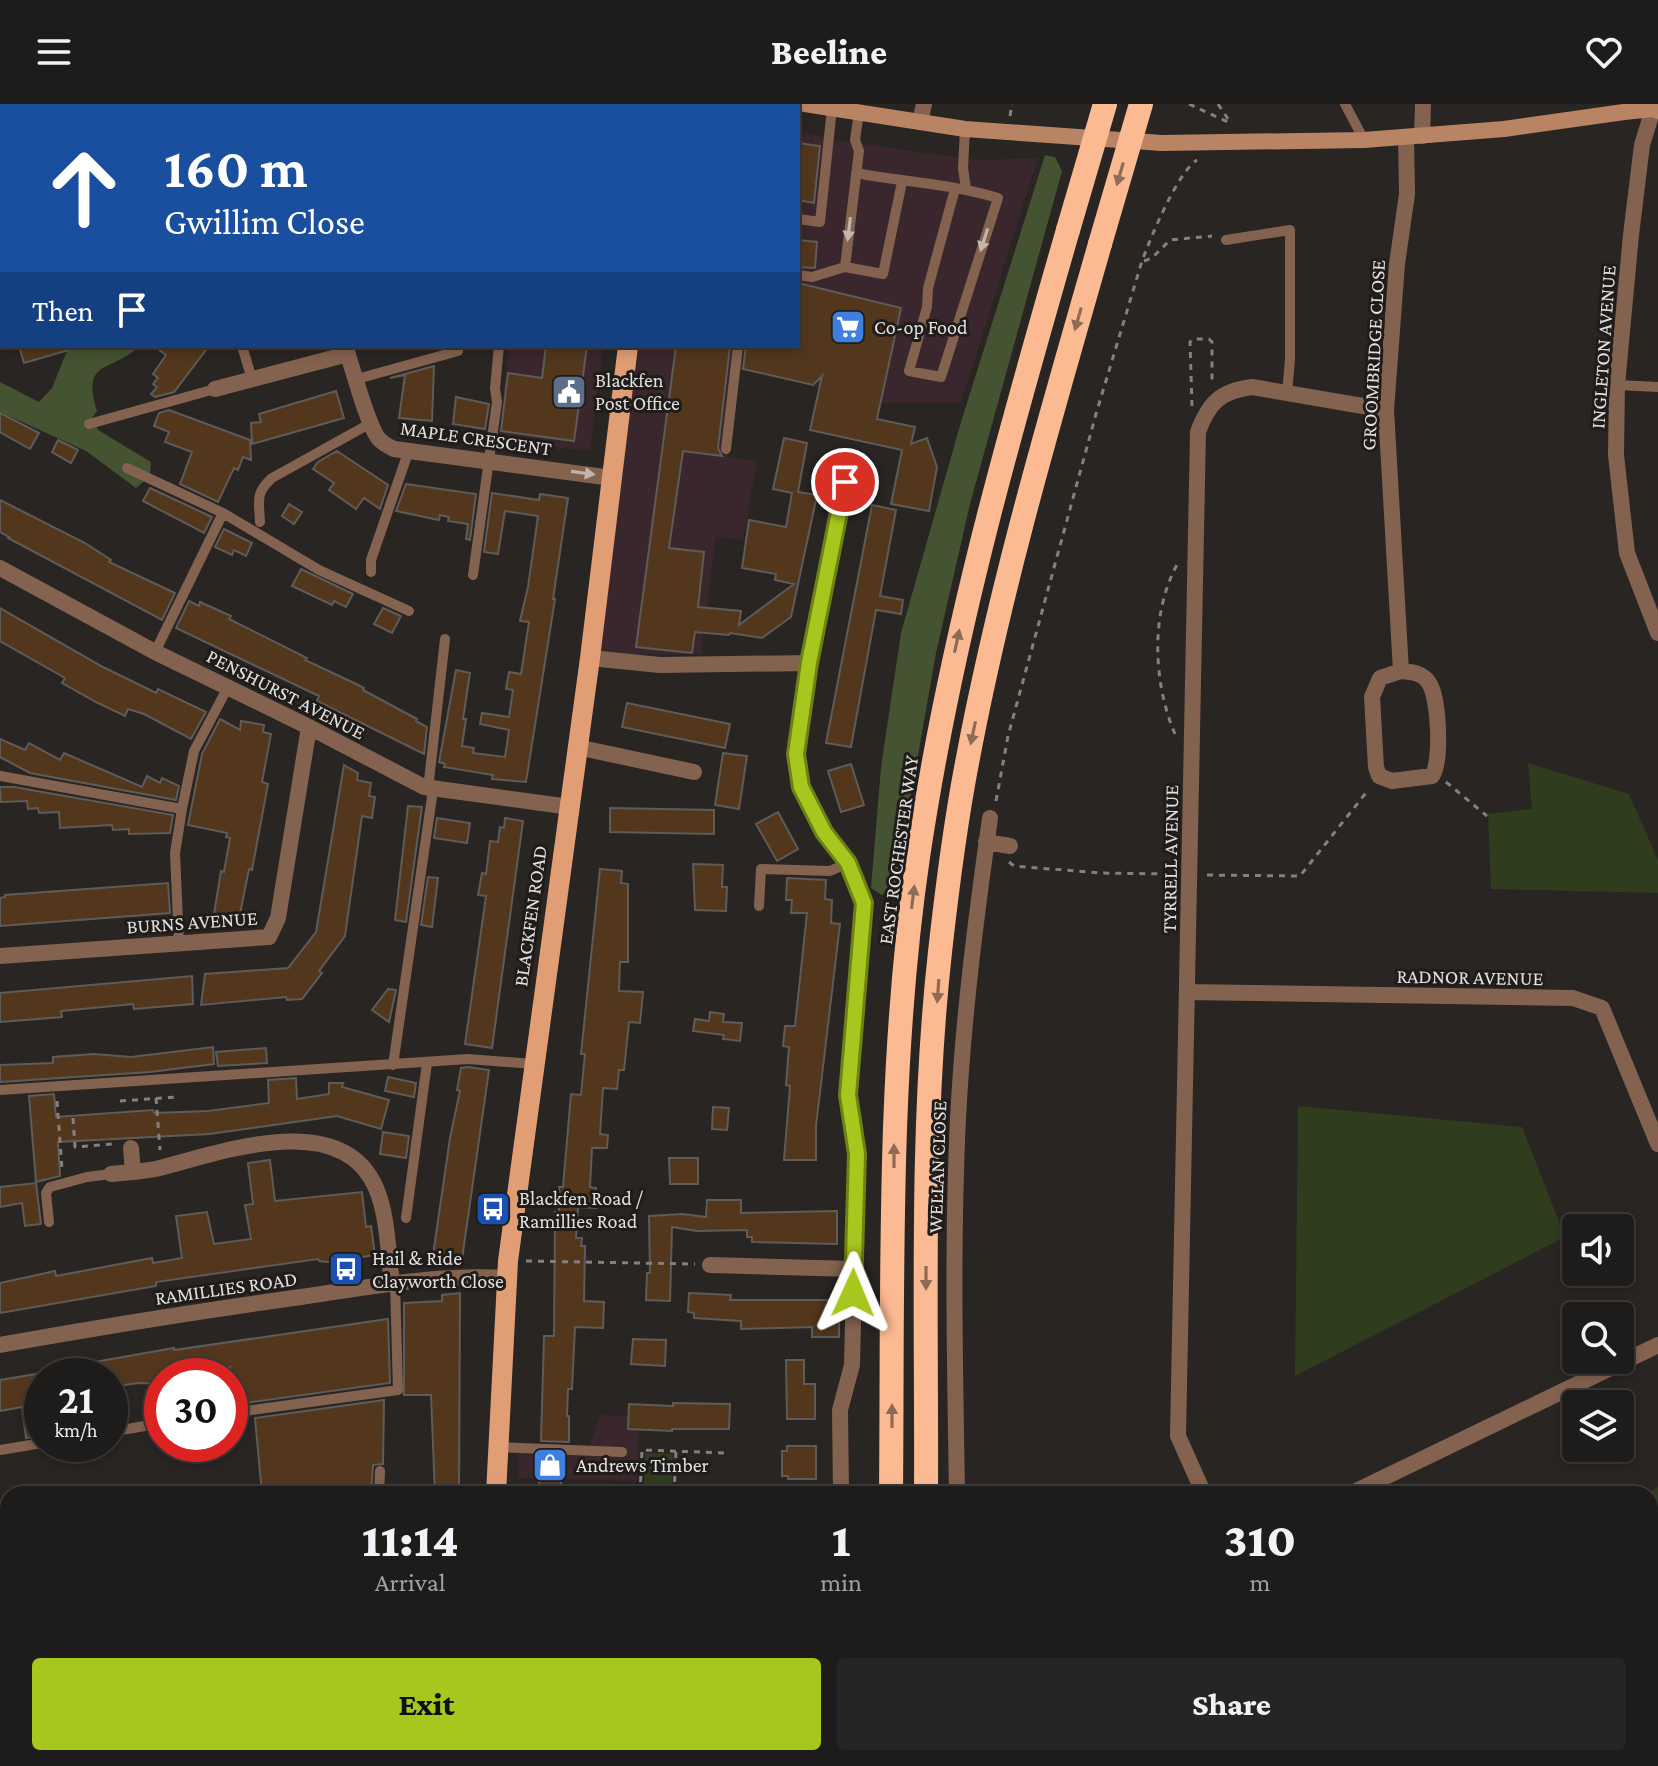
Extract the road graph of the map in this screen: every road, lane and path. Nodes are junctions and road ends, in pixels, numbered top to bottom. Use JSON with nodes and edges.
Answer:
{"nodes":[{"id":1,"x":805,"y":104,"type":"edge"},
{"id":2,"x":924,"y":104,"type":"edge"},
{"id":3,"x":1012,"y":104,"type":"edge"},
{"id":4,"x":1105,"y":104,"type":"edge"},
{"id":5,"x":1141,"y":104,"type":"edge"},
{"id":6,"x":1189,"y":104,"type":"edge"},
{"id":7,"x":1218,"y":104,"type":"edge"},
{"id":8,"x":1345,"y":104,"type":"edge"},
{"id":9,"x":1423,"y":104,"type":"edge"},
{"id":10,"x":832,"y":108,"type":"junction"},
{"id":11,"x":1656,"y":108,"type":"edge"},
{"id":12,"x":1010,"y":111,"type":"dead end"},
{"id":13,"x":859,"y":112,"type":"junction"},
{"id":14,"x":920,"y":122,"type":"junction"},
{"id":15,"x":965,"y":129,"type":"junction"},
{"id":16,"x":1414,"y":136,"type":"junction"},
{"id":17,"x":1364,"y":140,"type":"junction"},
{"id":18,"x":1205,"y":157,"type":"dead end"},
{"id":19,"x":856,"y":173,"type":"junction"},
{"id":20,"x":902,"y":182,"type":"junction"},
{"id":21,"x":960,"y":189,"type":"junction"},
{"id":22,"x":800,"y":219,"type":"edge"},
{"id":23,"x":1229,"y":240,"type":"joint"},
{"id":24,"x":1142,"y":261,"type":"junction"},
{"id":25,"x":845,"y":267,"type":"junction"},
{"id":26,"x":800,"y":275,"type":"edge"},
{"id":27,"x":243,"y":348,"type":"edge"},
{"id":28,"x":499,"y":348,"type":"edge"},
{"id":29,"x":628,"y":348,"type":"edge"},
{"id":30,"x":738,"y":348,"type":"edge"},
{"id":31,"x":347,"y":350,"type":"edge"},
{"id":32,"x":458,"y":351,"type":"dead end"},
{"id":33,"x":252,"y":379,"type":"junction"},
{"id":34,"x":357,"y":379,"type":"junction"},
{"id":35,"x":1617,"y":385,"type":"junction"},
{"id":36,"x":1658,"y":387,"type":"edge"},
{"id":37,"x":215,"y":389,"type":"joint"},
{"id":38,"x":1287,"y":393,"type":"junction"},
{"id":39,"x":1220,"y":396,"type":"junction"},
{"id":40,"x":1386,"y":410,"type":"junction"},
{"id":41,"x":1204,"y":416,"type":"junction"},
{"id":42,"x":371,"y":423,"type":"junction"},
{"id":43,"x":89,"y":424,"type":"dead end"},
{"id":44,"x":726,"y":449,"type":"dead end"},
{"id":45,"x":409,"y":450,"type":"junction"},
{"id":46,"x":489,"y":460,"type":"junction"},
{"id":47,"x":828,"y":462,"type":"dead end"},
{"id":48,"x":127,"y":468,"type":"dead end"},
{"id":49,"x":612,"y":478,"type":"junction"},
{"id":50,"x":223,"y":513,"type":"junction"},
{"id":51,"x":260,"y":522,"type":"dead end"},
{"id":52,"x":1195,"y":541,"type":"junction"},
{"id":53,"x":0,"y":568,"type":"edge"},
{"id":54,"x":371,"y":572,"type":"dead end"},
{"id":55,"x":473,"y":575,"type":"dead end"},
{"id":56,"x":409,"y":611,"type":"dead end"},
{"id":57,"x":1658,"y":633,"type":"edge"},
{"id":58,"x":445,"y":639,"type":"dead end"},
{"id":59,"x":155,"y":652,"type":"junction"},
{"id":60,"x":590,"y":658,"type":"junction"},
{"id":61,"x":809,"y":663,"type":"junction"},
{"id":62,"x":1401,"y":671,"type":"junction"},
{"id":63,"x":228,"y":687,"type":"junction"},
{"id":64,"x":309,"y":727,"type":"junction"},
{"id":65,"x":1175,"y":735,"type":"dead end"},
{"id":66,"x":577,"y":747,"type":"junction"},
{"id":67,"x":694,"y":772,"type":"dead end"},
{"id":68,"x":1434,"y":773,"type":"junction"},
{"id":69,"x":0,"y":776,"type":"edge"},
{"id":70,"x":1379,"y":776,"type":"junction"},
{"id":71,"x":430,"y":789,"type":"junction"},
{"id":72,"x":570,"y":807,"type":"junction"},
{"id":73,"x":182,"y":809,"type":"junction"},
{"id":74,"x":992,"y":815,"type":"joint"},
{"id":75,"x":1487,"y":816,"type":"dead end"},
{"id":76,"x":986,"y":842,"type":"junction"},
{"id":77,"x":1010,"y":846,"type":"dead end"},
{"id":78,"x":848,"y":863,"type":"junction"},
{"id":79,"x":983,"y":864,"type":"junction"},
{"id":80,"x":1189,"y":875,"type":"junction"},
{"id":81,"x":759,"y":906,"type":"dead end"},
{"id":82,"x":179,"y":944,"type":"junction"},
{"id":83,"x":0,"y":956,"type":"edge"},
{"id":84,"x":1188,"y":992,"type":"junction"},
{"id":85,"x":427,"y":1063,"type":"junction"},
{"id":86,"x":533,"y":1064,"type":"junction"},
{"id":87,"x":393,"y":1065,"type":"junction"},
{"id":88,"x":0,"y":1090,"type":"edge"},
{"id":89,"x":176,"y":1097,"type":"dead end"},
{"id":90,"x":156,"y":1098,"type":"junction"},
{"id":91,"x":57,"y":1101,"type":"dead end"},
{"id":92,"x":120,"y":1101,"type":"dead end"},
{"id":93,"x":73,"y":1118,"type":"dead end"},
{"id":94,"x":1658,"y":1144,"type":"edge"},
{"id":95,"x":131,"y":1148,"type":"joint"},
{"id":96,"x":161,"y":1167,"type":"junction"},
{"id":97,"x":133,"y":1172,"type":"junction"},
{"id":98,"x":111,"y":1174,"type":"joint"},
{"id":99,"x":63,"y":1182,"type":"junction"},
{"id":100,"x":406,"y":1218,"type":"dead end"},
{"id":101,"x":49,"y":1222,"type":"dead end"},
{"id":102,"x":710,"y":1265,"type":"joint"},
{"id":103,"x":507,"y":1269,"type":"junction"},
{"id":104,"x":853,"y":1269,"type":"junction"},
{"id":105,"x":394,"y":1283,"type":"junction"},
{"id":106,"x":0,"y":1345,"type":"edge"},
{"id":107,"x":1658,"y":1345,"type":"edge"},
{"id":108,"x":248,"y":1411,"type":"edge"},
{"id":109,"x":24,"y":1446,"type":"edge"},
{"id":110,"x":498,"y":1447,"type":"junction"},
{"id":111,"x":0,"y":1450,"type":"edge"},
{"id":112,"x":676,"y":1451,"type":"junction"},
{"id":113,"x":622,"y":1452,"type":"dead end"},
{"id":114,"x":727,"y":1453,"type":"dead end"},
{"id":115,"x":380,"y":1471,"type":"dead end"},
{"id":116,"x":379,"y":1486,"type":"edge"},
{"id":117,"x":496,"y":1486,"type":"edge"},
{"id":118,"x":640,"y":1486,"type":"edge"},
{"id":119,"x":674,"y":1486,"type":"edge"},
{"id":120,"x":841,"y":1486,"type":"edge"},
{"id":121,"x":891,"y":1486,"type":"edge"},
{"id":122,"x":926,"y":1486,"type":"edge"},
{"id":123,"x":957,"y":1486,"type":"edge"},
{"id":124,"x":1200,"y":1486,"type":"edge"},
{"id":125,"x":1367,"y":1486,"type":"edge"}],
"edges":[{"from":1,"to":10,"type":"street"},
{"from":2,"to":14,"type":"street"},
{"from":3,"to":12,"type":"path"},
{"from":121,"to":4,"type":"highway","name":"EAST ROCHESTER WAY","one_way":true,"bridge":true},
{"from":5,"to":122,"type":"highway","one_way":true,"bridge":true},
{"from":6,"to":7,"type":"path"},
{"from":8,"to":17,"type":"lane"},
{"from":9,"to":16,"type":"street","name":"GROOMBRIDGE CLOSE"},
{"from":10,"to":13,"type":"street"},
{"from":10,"to":22,"type":"lane"},
{"from":11,"to":16,"type":"street"},
{"from":11,"to":35,"type":"street","name":"INGLETON AVENUE"},
{"from":13,"to":14,"type":"street"},
{"from":13,"to":19,"type":"lane"},
{"from":14,"to":15,"type":"street"},
{"from":15,"to":17,"type":"street"},
{"from":15,"to":21,"type":"lane"},
{"from":16,"to":17,"type":"street"},
{"from":16,"to":40,"type":"street","name":"GROOMBRIDGE CLOSE"},
{"from":18,"to":24,"type":"path"},
{"from":19,"to":20,"type":"lane"},
{"from":19,"to":25,"type":"lane","one_way":true},
{"from":20,"to":21,"type":"lane"},
{"from":20,"to":25,"type":"lane"},
{"from":21,"to":21,"type":"lane","one_way":true},
{"from":23,"to":24,"type":"path"},
{"from":23,"to":38,"type":"lane"},
{"from":24,"to":74,"type":"path"},
{"from":25,"to":26,"type":"lane"},
{"from":27,"to":33,"type":"lane"},
{"from":28,"to":46,"type":"lane"},
{"from":29,"to":49,"type":"main road","name":"BLACKFEN ROAD"},
{"from":30,"to":44,"type":"lane"},
{"from":31,"to":33,"type":"street","name":"MAPLE CRESCENT"},
{"from":31,"to":34,"type":"street","name":"MAPLE CRESCENT"},
{"from":32,"to":34,"type":"lane"},
{"from":33,"to":37,"type":"street","name":"MAPLE CRESCENT"},
{"from":34,"to":42,"type":"street","name":"MAPLE CRESCENT"},
{"from":35,"to":36,"type":"lane"},
{"from":35,"to":57,"type":"street","name":"INGLETON AVENUE"},
{"from":37,"to":43,"type":"lane"},
{"from":38,"to":39,"type":"street"},
{"from":38,"to":40,"type":"street"},
{"from":39,"to":41,"type":"street","name":"TYRRELL AVENUE"},
{"from":39,"to":41,"type":"path"},
{"from":40,"to":62,"type":"street","name":"GROOMBRIDGE CLOSE"},
{"from":41,"to":52,"type":"street","name":"TYRRELL AVENUE"},
{"from":42,"to":45,"type":"street","name":"MAPLE CRESCENT"},
{"from":42,"to":51,"type":"lane"},
{"from":45,"to":46,"type":"street","name":"MAPLE CRESCENT"},
{"from":45,"to":54,"type":"lane"},
{"from":46,"to":49,"type":"street","name":"MAPLE CRESCENT","one_way":true},
{"from":46,"to":55,"type":"lane"},
{"from":47,"to":61,"type":"street"},
{"from":48,"to":50,"type":"lane"},
{"from":49,"to":60,"type":"main road","name":"BLACKFEN ROAD"},
{"from":50,"to":56,"type":"lane"},
{"from":50,"to":59,"type":"lane"},
{"from":52,"to":65,"type":"path"},
{"from":52,"to":80,"type":"street","name":"TYRRELL AVENUE"},
{"from":53,"to":59,"type":"street","name":"PENSHURST AVENUE"},
{"from":58,"to":71,"type":"lane"},
{"from":59,"to":63,"type":"street","name":"PENSHURST AVENUE"},
{"from":60,"to":61,"type":"street"},
{"from":60,"to":66,"type":"main road","name":"BLACKFEN ROAD"},
{"from":61,"to":78,"type":"street"},
{"from":62,"to":68,"type":"street"},
{"from":62,"to":70,"type":"street"},
{"from":63,"to":64,"type":"street","name":"PENSHURST AVENUE"},
{"from":63,"to":73,"type":"lane"},
{"from":64,"to":71,"type":"street","name":"PENSHURST AVENUE"},
{"from":64,"to":82,"type":"street","name":"BURNS AVENUE"},
{"from":66,"to":67,"type":"street"},
{"from":66,"to":72,"type":"main road","name":"BLACKFEN ROAD"},
{"from":68,"to":70,"type":"street"},
{"from":68,"to":75,"type":"path"},
{"from":69,"to":73,"type":"lane"},
{"from":70,"to":80,"type":"path"},
{"from":71,"to":72,"type":"street","name":"PENSHURST AVENUE"},
{"from":71,"to":87,"type":"lane"},
{"from":72,"to":86,"type":"main road","name":"BLACKFEN ROAD"},
{"from":73,"to":82,"type":"lane"},
{"from":74,"to":76,"type":"street","name":"WELLAN CLOSE"},
{"from":76,"to":77,"type":"street"},
{"from":76,"to":79,"type":"street","name":"WELLAN CLOSE"},
{"from":78,"to":81,"type":"lane"},
{"from":78,"to":104,"type":"street"},
{"from":79,"to":80,"type":"path"},
{"from":79,"to":123,"type":"street","name":"WELLAN CLOSE"},
{"from":80,"to":84,"type":"street","name":"TYRRELL AVENUE"},
{"from":82,"to":83,"type":"street","name":"BURNS AVENUE"},
{"from":84,"to":94,"type":"street","name":"RADNOR AVENUE"},
{"from":84,"to":124,"type":"street","name":"TYRRELL AVENUE"},
{"from":85,"to":86,"type":"lane"},
{"from":85,"to":87,"type":"lane"},
{"from":85,"to":100,"type":"lane"},
{"from":86,"to":103,"type":"main road","name":"BLACKFEN ROAD"},
{"from":87,"to":88,"type":"lane"},
{"from":89,"to":90,"type":"path"},
{"from":90,"to":92,"type":"path"},
{"from":90,"to":96,"type":"path"},
{"from":91,"to":99,"type":"path"},
{"from":93,"to":95,"type":"path"},
{"from":95,"to":97,"type":"street"},
{"from":96,"to":97,"type":"street"},
{"from":96,"to":105,"type":"street"},
{"from":97,"to":98,"type":"street"},
{"from":98,"to":99,"type":"lane"},
{"from":99,"to":101,"type":"lane"},
{"from":102,"to":103,"type":"path"},
{"from":102,"to":104,"type":"street"},
{"from":103,"to":105,"type":"street","name":"RAMILLIES ROAD"},
{"from":103,"to":110,"type":"main road","name":"BLACKFEN ROAD"},
{"from":104,"to":120,"type":"street"},
{"from":105,"to":106,"type":"street","name":"RAMILLIES ROAD"},
{"from":105,"to":108,"type":"lane"},
{"from":107,"to":125,"type":"street"},
{"from":109,"to":111,"type":"lane"},
{"from":110,"to":113,"type":"lane"},
{"from":110,"to":117,"type":"main road","name":"BLACKFEN ROAD"},
{"from":112,"to":114,"type":"path"},
{"from":112,"to":118,"type":"path"},
{"from":112,"to":119,"type":"path"},
{"from":115,"to":116,"type":"lane"}]}
